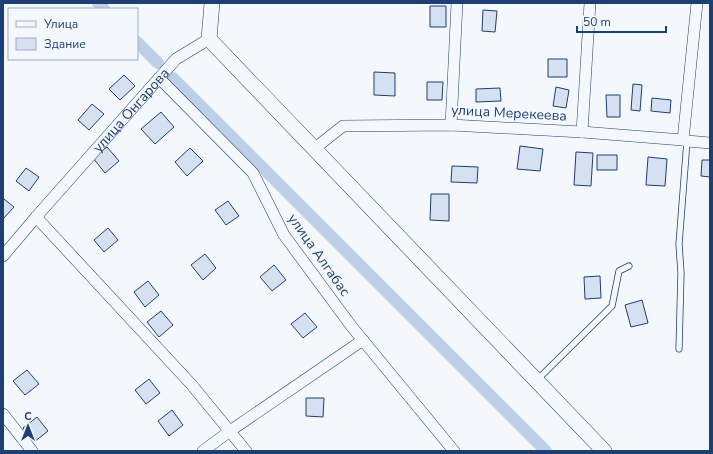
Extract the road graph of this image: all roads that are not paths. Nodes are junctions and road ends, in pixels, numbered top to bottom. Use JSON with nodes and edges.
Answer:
{"nodes":[{"id":1,"x":212,"y":3,"type":"edge"},
{"id":2,"x":457,"y":3,"type":"edge"},
{"id":3,"x":590,"y":3,"type":"edge"},
{"id":4,"x":697,"y":3,"type":"edge"},
{"id":5,"x":208,"y":39,"type":"junction"},
{"id":6,"x":159,"y":78,"type":"junction"},
{"id":7,"x":451,"y":125,"type":"junction"},
{"id":8,"x":582,"y":132,"type":"junction"},
{"id":9,"x":685,"y":141,"type":"junction"},
{"id":10,"x":710,"y":143,"type":"edge"},
{"id":11,"x":314,"y":149,"type":"junction"},
{"id":12,"x":36,"y":217,"type":"junction"},
{"id":13,"x":3,"y":256,"type":"edge"},
{"id":14,"x":629,"y":266,"type":"dead end"},
{"id":15,"x":363,"y":340,"type":"junction"},
{"id":16,"x":679,"y":349,"type":"dead end"},
{"id":17,"x":536,"y":380,"type":"junction"},
{"id":18,"x":3,"y":414,"type":"edge"},
{"id":19,"x":230,"y":431,"type":"junction"},
{"id":20,"x":32,"y":451,"type":"edge"},
{"id":21,"x":203,"y":451,"type":"edge"},
{"id":22,"x":246,"y":451,"type":"edge"},
{"id":23,"x":454,"y":451,"type":"edge"},
{"id":24,"x":604,"y":451,"type":"edge"}],
"edges":[{"from":1,"to":5,"type":"street"},
{"from":2,"to":7,"type":"street"},
{"from":3,"to":8,"type":"street"},
{"from":4,"to":9,"type":"street"},
{"from":5,"to":6,"type":"street","name":"улица Онгарова"},
{"from":5,"to":11,"type":"street"},
{"from":6,"to":12,"type":"street","name":"улица Онгарова"},
{"from":6,"to":15,"type":"street","name":"улица Алгабас"},
{"from":7,"to":8,"type":"street","name":"улица Мерекеева"},
{"from":7,"to":11,"type":"street","name":"улица Мерекеева"},
{"from":8,"to":9,"type":"street","name":"улица Мерекеева"},
{"from":9,"to":10,"type":"street","name":"улица Мерекеева"},
{"from":9,"to":16,"type":"lane"},
{"from":11,"to":17,"type":"street"},
{"from":12,"to":13,"type":"street","name":"улица Онгарова"},
{"from":12,"to":19,"type":"street"},
{"from":14,"to":17,"type":"lane"},
{"from":15,"to":19,"type":"street"},
{"from":15,"to":23,"type":"street","name":"улица Алгабас"},
{"from":17,"to":24,"type":"street"},
{"from":18,"to":20,"type":"street"},
{"from":19,"to":21,"type":"street"},
{"from":19,"to":22,"type":"street"}]}
